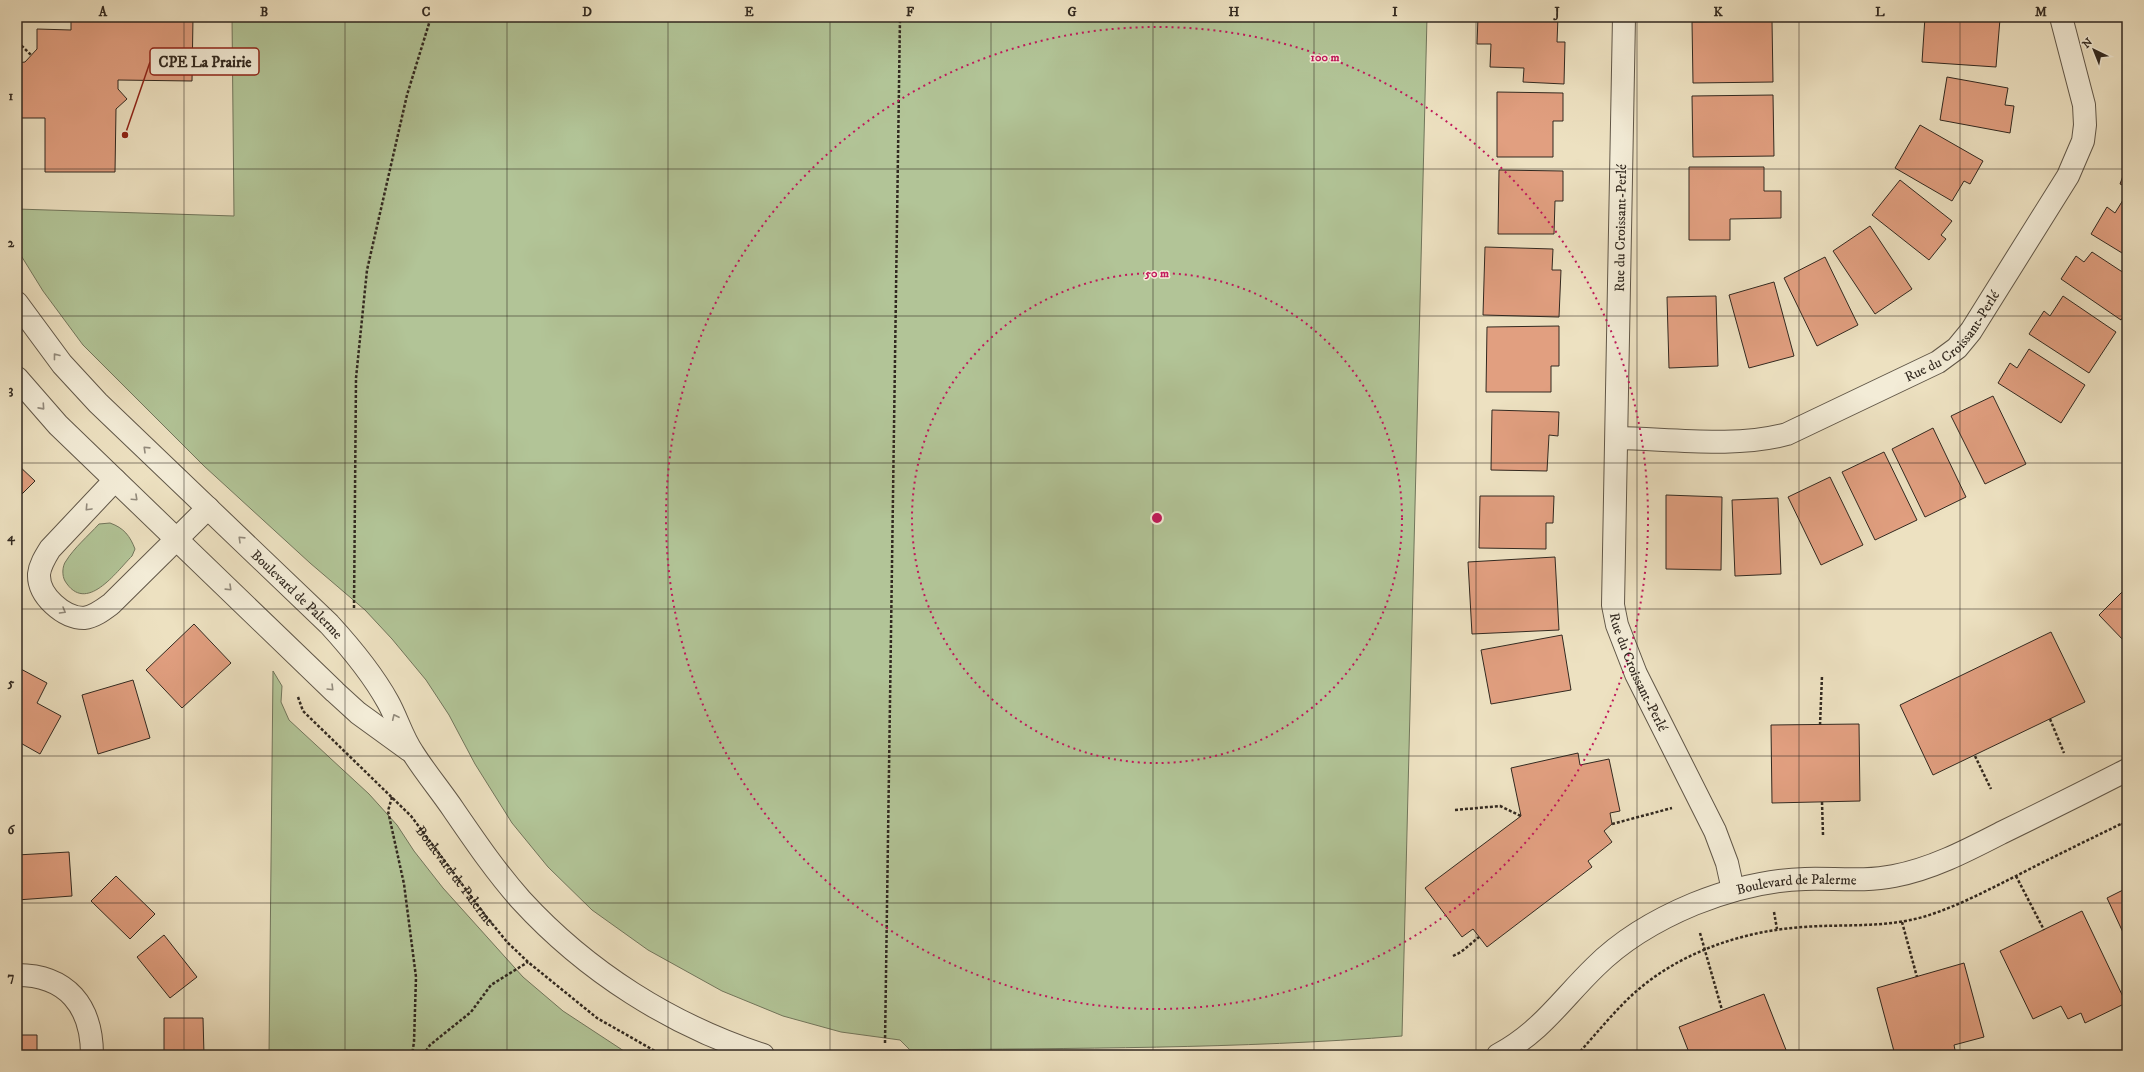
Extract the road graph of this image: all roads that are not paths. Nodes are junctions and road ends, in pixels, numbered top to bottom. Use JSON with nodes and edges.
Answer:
{"nodes":[{"id":1,"x":1624,"y":17,"type":"edge"},
{"id":2,"x":2061,"y":17,"type":"edge"},
{"id":3,"x":17,"y":303,"type":"edge"},
{"id":4,"x":17,"y":378,"type":"edge"},
{"id":5,"x":1617,"y":438,"type":"junction"},
{"id":6,"x":115,"y":480,"type":"junction"},
{"id":7,"x":208,"y":508,"type":"junction"},
{"id":8,"x":178,"y":538,"type":"junction"},
{"id":9,"x":412,"y":752,"type":"junction"},
{"id":10,"x":2127,"y":770,"type":"edge"},
{"id":11,"x":1733,"y":890,"type":"junction"},
{"id":12,"x":17,"y":975,"type":"edge"},
{"id":13,"x":92,"y":1055,"type":"edge"},
{"id":14,"x":763,"y":1055,"type":"edge"},
{"id":15,"x":1498,"y":1055,"type":"edge"}],
"edges":[{"from":1,"to":5,"type":"street","name":"Rue du Croissant-Perlé"},
{"from":2,"to":5,"type":"street","name":"Rue du Croissant-Perlé"},
{"from":7,"to":3,"type":"street","name":"Boulevard de Palerme","one_way":true},
{"from":4,"to":6,"type":"street","name":"Boulevard de Palerme","one_way":true},
{"from":5,"to":11,"type":"street","name":"Rue du Croissant-Perlé"},
{"from":6,"to":8,"type":"street","name":"Boulevard de Palerme","one_way":true},
{"from":6,"to":8,"type":"street","one_way":true},
{"from":7,"to":8,"type":"street"},
{"from":9,"to":7,"type":"street","name":"Boulevard de Palerme","one_way":true},
{"from":8,"to":9,"type":"street","name":"Boulevard de Palerme","one_way":true},
{"from":9,"to":14,"type":"street","name":"Boulevard de Palerme"},
{"from":10,"to":11,"type":"street","name":"Boulevard de Palerme"},
{"from":11,"to":15,"type":"street","name":"Boulevard de Palerme"},
{"from":12,"to":13,"type":"street"}]}
